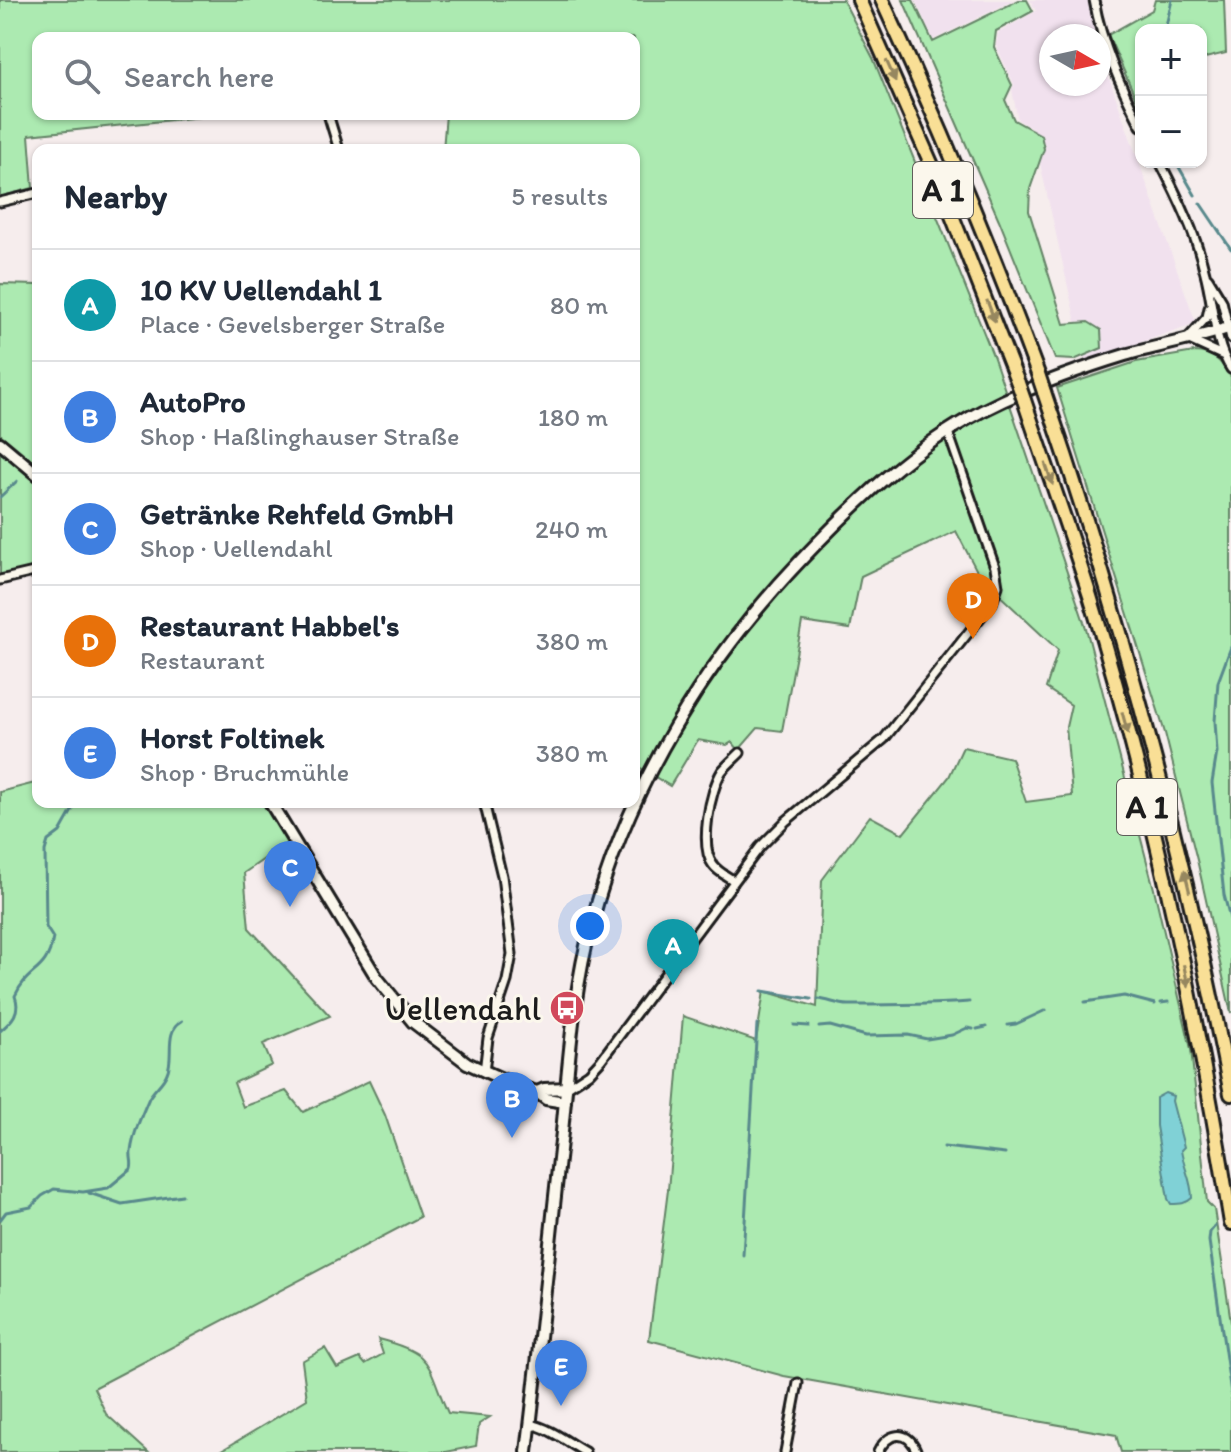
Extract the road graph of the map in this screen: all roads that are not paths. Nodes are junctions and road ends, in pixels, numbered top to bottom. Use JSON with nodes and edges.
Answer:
{"nodes":[{"id":1,"x":859,"y":0,"type":"edge"},
{"id":2,"x":882,"y":0,"type":"edge"},
{"id":3,"x":1094,"y":0,"type":"edge"},
{"id":4,"x":1135,"y":114,"type":"edge"},
{"id":5,"x":330,"y":120,"type":"edge"},
{"id":6,"x":337,"y":144,"type":"edge"},
{"id":7,"x":1163,"y":168,"type":"edge"},
{"id":8,"x":32,"y":194,"type":"edge"},
{"id":9,"x":0,"y":202,"type":"edge"},
{"id":10,"x":1205,"y":273,"type":"junction"},
{"id":11,"x":1222,"y":301,"type":"junction"},
{"id":12,"x":1210,"y":305,"type":"junction"},
{"id":13,"x":1231,"y":305,"type":"edge"},
{"id":14,"x":1227,"y":331,"type":"edge"},
{"id":15,"x":1187,"y":339,"type":"junction"},
{"id":16,"x":1222,"y":355,"type":"junction"},
{"id":17,"x":1231,"y":369,"type":"edge"},
{"id":18,"x":948,"y":432,"type":"junction"},
{"id":19,"x":0,"y":443,"type":"edge"},
{"id":20,"x":32,"y":470,"type":"edge"},
{"id":21,"x":32,"y":572,"type":"edge"},
{"id":22,"x":0,"y":580,"type":"edge"},
{"id":23,"x":740,"y":753,"type":"dead end"},
{"id":24,"x":640,"y":797,"type":"edge"},
{"id":25,"x":274,"y":808,"type":"edge"},
{"id":26,"x":485,"y":808,"type":"edge"},
{"id":27,"x":635,"y":808,"type":"edge"},
{"id":28,"x":734,"y":881,"type":"junction"},
{"id":29,"x":484,"y":1072,"type":"junction"},
{"id":30,"x":566,"y":1088,"type":"junction"},
{"id":31,"x":537,"y":1092,"type":"junction"},
{"id":32,"x":1231,"y":1094,"type":"edge"},
{"id":33,"x":565,"y":1102,"type":"junction"},
{"id":34,"x":1231,"y":1223,"type":"edge"},
{"id":35,"x":798,"y":1383,"type":"dead end"},
{"id":36,"x":530,"y":1429,"type":"junction"},
{"id":37,"x":916,"y":1450,"type":"dead end"},
{"id":38,"x":527,"y":1452,"type":"edge"},
{"id":39,"x":585,"y":1452,"type":"edge"},
{"id":40,"x":785,"y":1452,"type":"edge"},
{"id":41,"x":878,"y":1452,"type":"edge"}],
"edges":[{"from":1,"to":34,"type":"highway","number":"A 1","one_way":true,"bridge":true},
{"from":32,"to":2,"type":"highway","number":"A 1","one_way":true,"bridge":true},
{"from":3,"to":4,"type":"street"},
{"from":5,"to":6,"type":"street"},
{"from":7,"to":10,"type":"street"},
{"from":8,"to":9,"type":"street"},
{"from":10,"to":11,"type":"street"},
{"from":10,"to":12,"type":"street"},
{"from":11,"to":13,"type":"street"},
{"from":11,"to":14,"type":"street"},
{"from":12,"to":14,"type":"street"},
{"from":12,"to":15,"type":"street"},
{"from":14,"to":15,"type":"main road"},
{"from":14,"to":16,"type":"street"},
{"from":15,"to":16,"type":"street"},
{"from":15,"to":18,"type":"main road"},
{"from":16,"to":17,"type":"street"},
{"from":18,"to":24,"type":"main road"},
{"from":18,"to":28,"type":"street"},
{"from":19,"to":20,"type":"main road"},
{"from":21,"to":22,"type":"street"},
{"from":23,"to":28,"type":"street"},
{"from":25,"to":29,"type":"main road"},
{"from":26,"to":29,"type":"street"},
{"from":27,"to":30,"type":"main road"},
{"from":28,"to":30,"type":"street"},
{"from":29,"to":31,"type":"main road"},
{"from":30,"to":31,"type":"main road"},
{"from":30,"to":33,"type":"main road"},
{"from":31,"to":33,"type":"main road"},
{"from":33,"to":36,"type":"main road"},
{"from":35,"to":40,"type":"street"},
{"from":36,"to":38,"type":"main road"},
{"from":36,"to":39,"type":"street"},
{"from":37,"to":41,"type":"street"}]}
